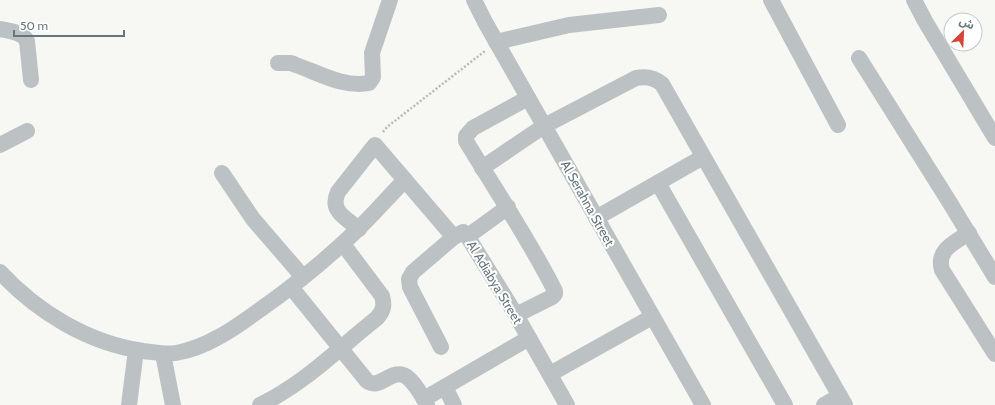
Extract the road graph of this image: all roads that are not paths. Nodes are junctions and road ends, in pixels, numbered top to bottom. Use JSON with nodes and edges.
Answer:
{"nodes":[{"id":1,"x":390,"y":0,"type":"edge"},
{"id":2,"x":474,"y":0,"type":"edge"},
{"id":3,"x":771,"y":0,"type":"edge"},
{"id":4,"x":914,"y":0,"type":"edge"},
{"id":5,"x":659,"y":15,"type":"dead end"},
{"id":6,"x":0,"y":29,"type":"edge"},
{"id":7,"x":496,"y":42,"type":"junction"},
{"id":8,"x":859,"y":58,"type":"dead end"},
{"id":9,"x":278,"y":63,"type":"dead end"},
{"id":10,"x":31,"y":80,"type":"dead end"},
{"id":11,"x":528,"y":98,"type":"junction"},
{"id":12,"x":838,"y":125,"type":"dead end"},
{"id":13,"x":544,"y":126,"type":"junction"},
{"id":14,"x":27,"y":131,"type":"dead end"},
{"id":15,"x":995,"y":138,"type":"edge"},
{"id":16,"x":0,"y":144,"type":"edge"},
{"id":17,"x":703,"y":157,"type":"junction"},
{"id":18,"x":482,"y":168,"type":"junction"},
{"id":19,"x":222,"y":173,"type":"dead end"},
{"id":20,"x":405,"y":180,"type":"junction"},
{"id":21,"x":658,"y":183,"type":"junction"},
{"id":22,"x":508,"y":207,"type":"junction"},
{"id":23,"x":596,"y":218,"type":"junction"},
{"id":24,"x":359,"y":229,"type":"junction"},
{"id":25,"x":969,"y":233,"type":"junction"},
{"id":26,"x":461,"y":236,"type":"junction"},
{"id":27,"x":343,"y":244,"type":"junction"},
{"id":28,"x":0,"y":272,"type":"edge"},
{"id":29,"x":995,"y":277,"type":"edge"},
{"id":30,"x":297,"y":282,"type":"junction"},
{"id":31,"x":516,"y":315,"type":"junction"},
{"id":32,"x":652,"y":317,"type":"junction"},
{"id":33,"x":529,"y":338,"type":"junction"},
{"id":34,"x":441,"y":347,"type":"dead end"},
{"id":35,"x":340,"y":348,"type":"junction"},
{"id":36,"x":136,"y":350,"type":"junction"},
{"id":37,"x":163,"y":354,"type":"junction"},
{"id":38,"x":995,"y":354,"type":"edge"},
{"id":39,"x":550,"y":374,"type":"junction"},
{"id":40,"x":445,"y":387,"type":"junction"},
{"id":41,"x":843,"y":400,"type":"edge"},
{"id":42,"x":426,"y":402,"type":"edge"},
{"id":43,"x":129,"y":405,"type":"edge"},
{"id":44,"x":173,"y":405,"type":"edge"},
{"id":45,"x":260,"y":405,"type":"edge"},
{"id":46,"x":454,"y":405,"type":"edge"},
{"id":47,"x":567,"y":405,"type":"edge"},
{"id":48,"x":703,"y":405,"type":"edge"},
{"id":49,"x":785,"y":405,"type":"edge"},
{"id":50,"x":824,"y":405,"type":"edge"}],
"edges":[{"from":1,"to":9,"type":"street"},
{"from":2,"to":7,"type":"street","name":"Al Serahna Street"},
{"from":3,"to":12,"type":"street"},
{"from":4,"to":15,"type":"street"},
{"from":5,"to":7,"type":"street"},
{"from":6,"to":10,"type":"street"},
{"from":7,"to":11,"type":"street","name":"Al Serahna Street"},
{"from":8,"to":25,"type":"street"},
{"from":11,"to":13,"type":"street","name":"Al Serahna Street"},
{"from":11,"to":18,"type":"street"},
{"from":13,"to":17,"type":"street"},
{"from":13,"to":18,"type":"street"},
{"from":13,"to":23,"type":"street","name":"Al Serahna Street"},
{"from":14,"to":16,"type":"street"},
{"from":17,"to":21,"type":"street"},
{"from":17,"to":41,"type":"street"},
{"from":18,"to":22,"type":"street"},
{"from":19,"to":30,"type":"street"},
{"from":20,"to":24,"type":"street"},
{"from":20,"to":24,"type":"street","name":"Al Adiabya Street"},
{"from":20,"to":26,"type":"street","name":"Al Adiabya Street"},
{"from":21,"to":23,"type":"street"},
{"from":21,"to":49,"type":"street"},
{"from":22,"to":26,"type":"street"},
{"from":22,"to":31,"type":"street"},
{"from":23,"to":32,"type":"street","name":"Al Serahna Street"},
{"from":24,"to":27,"type":"street"},
{"from":25,"to":29,"type":"street"},
{"from":25,"to":38,"type":"street"},
{"from":26,"to":31,"type":"street","name":"Al Adiabya Street"},
{"from":26,"to":34,"type":"street"},
{"from":27,"to":30,"type":"street"},
{"from":27,"to":35,"type":"street"},
{"from":28,"to":36,"type":"street"},
{"from":30,"to":35,"type":"street"},
{"from":30,"to":37,"type":"street"},
{"from":31,"to":33,"type":"street","name":"Al Adiabya Street"},
{"from":32,"to":39,"type":"street"},
{"from":32,"to":48,"type":"street","name":"Al Serahna Street"},
{"from":33,"to":39,"type":"street","name":"Al Adiabya Street"},
{"from":33,"to":40,"type":"street"},
{"from":35,"to":42,"type":"street"},
{"from":35,"to":45,"type":"street"},
{"from":36,"to":37,"type":"street"},
{"from":36,"to":43,"type":"street"},
{"from":37,"to":44,"type":"street"},
{"from":39,"to":47,"type":"street","name":"Al Adiabya Street"},
{"from":40,"to":42,"type":"street"},
{"from":40,"to":46,"type":"street"},
{"from":41,"to":50,"type":"street"}]}
